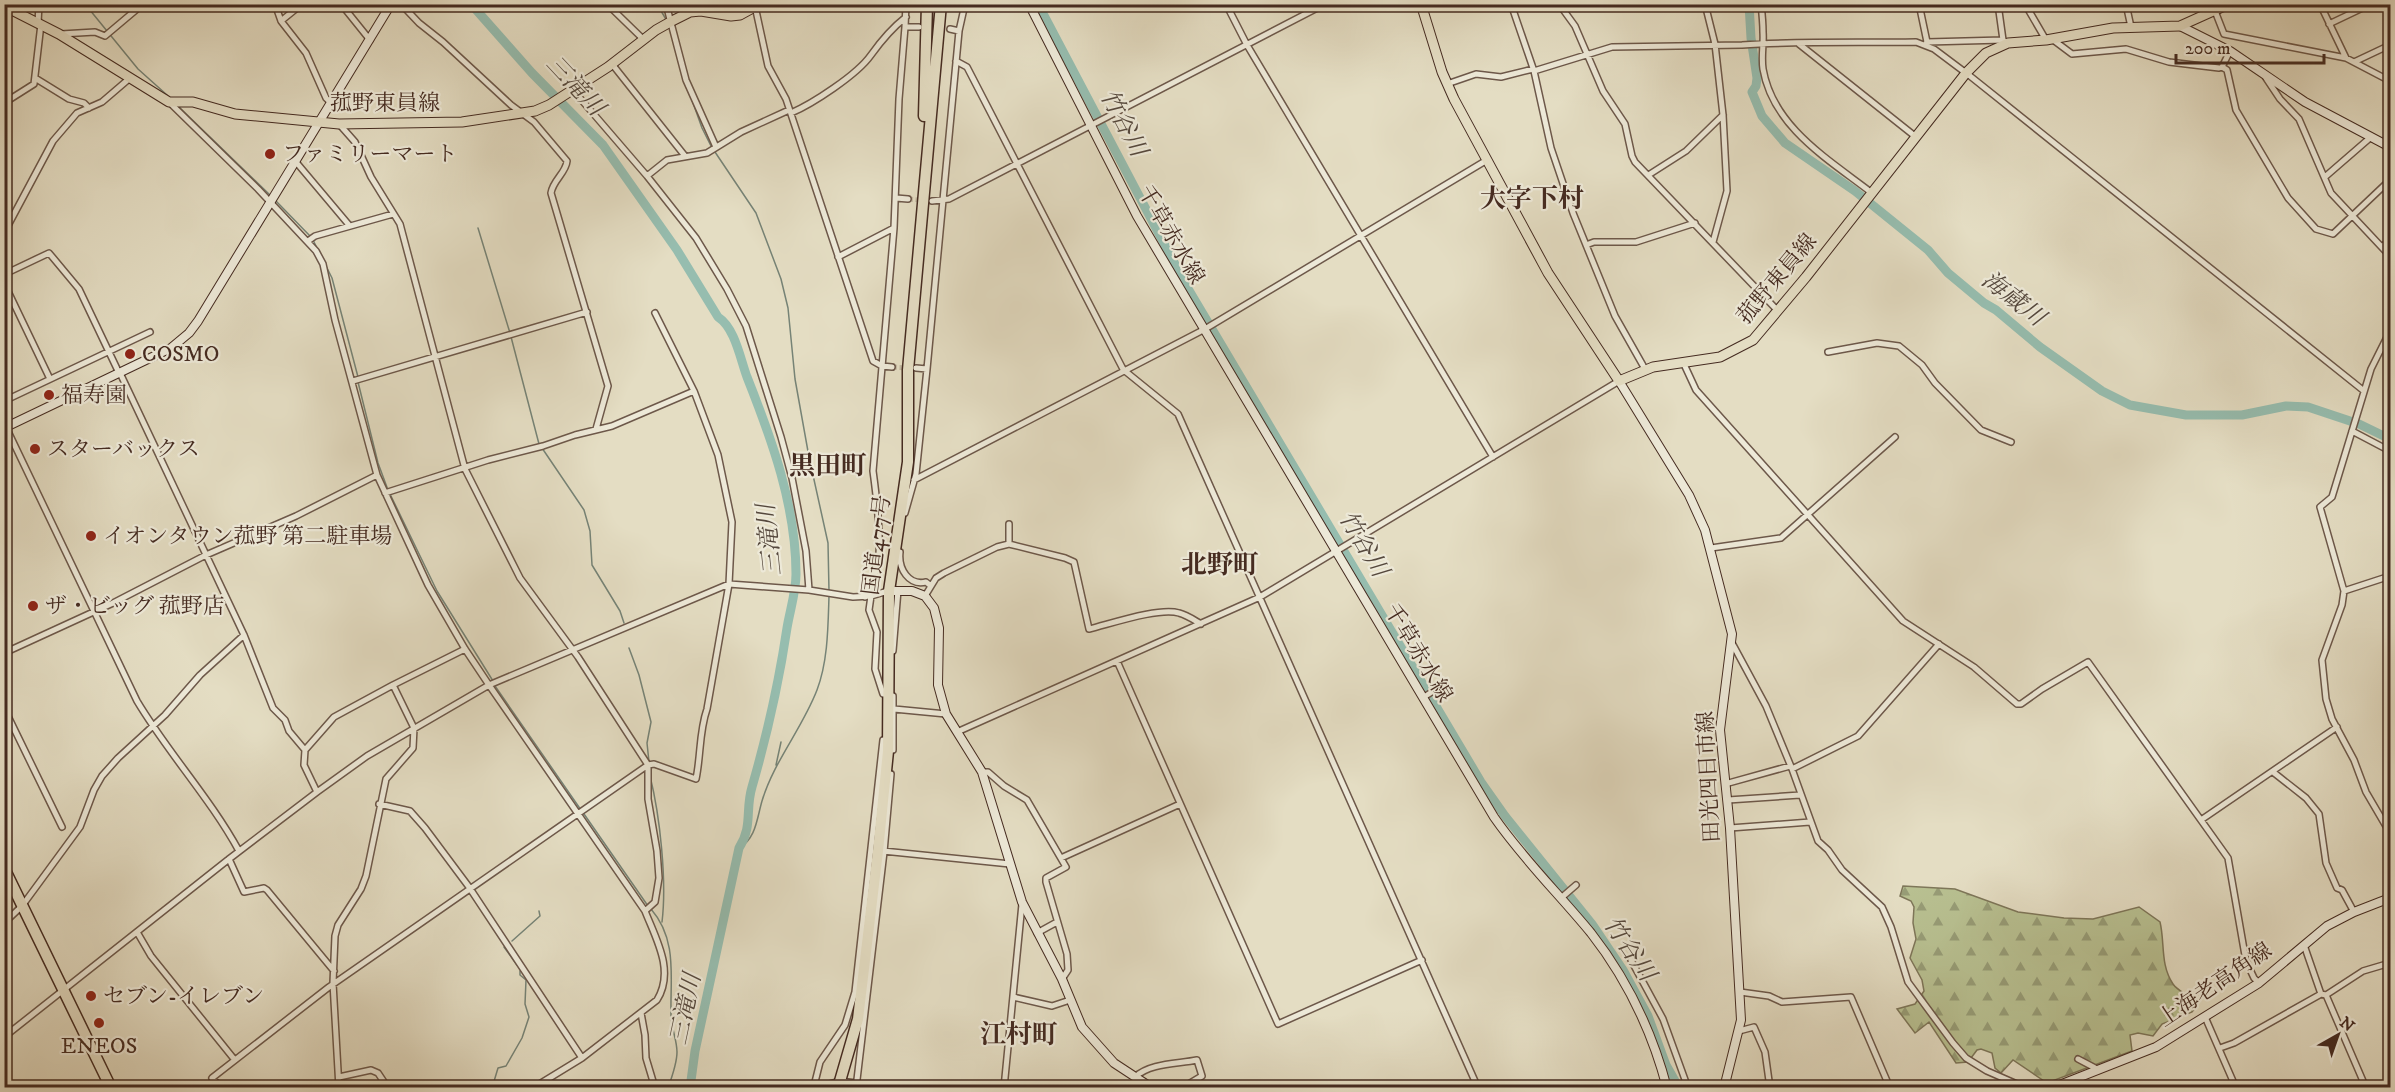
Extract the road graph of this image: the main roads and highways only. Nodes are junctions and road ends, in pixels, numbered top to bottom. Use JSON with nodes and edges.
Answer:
{"nodes":[{"id":1,"x":390,"y":4,"type":"edge"},
{"id":2,"x":927,"y":4,"type":"edge"},
{"id":3,"x":941,"y":4,"type":"edge"},
{"id":4,"x":948,"y":4,"type":"edge"},
{"id":5,"x":1029,"y":4,"type":"edge"},
{"id":6,"x":1421,"y":4,"type":"edge"},
{"id":7,"x":2229,"y":4,"type":"edge"},
{"id":8,"x":758,"y":5,"type":"edge"},
{"id":9,"x":4,"y":6,"type":"edge"},
{"id":10,"x":2215,"y":8,"type":"edge"},
{"id":11,"x":2181,"y":26,"type":"junction"},
{"id":12,"x":320,"y":123,"type":"junction"},
{"id":13,"x":2391,"y":147,"type":"edge"},
{"id":14,"x":925,"y":164,"type":"junction"},
{"id":15,"x":1619,"y":381,"type":"junction"},
{"id":16,"x":5,"y":426,"type":"edge"},
{"id":17,"x":893,"y":590,"type":"junction"},
{"id":18,"x":4,"y":868,"type":"edge"},
{"id":19,"x":2391,"y":898,"type":"edge"},
{"id":20,"x":839,"y":1084,"type":"edge"},
{"id":21,"x":2056,"y":1087,"type":"edge"},
{"id":22,"x":111,"y":1088,"type":"edge"},
{"id":23,"x":1152,"y":1088,"type":"edge"},
{"id":24,"x":1667,"y":1088,"type":"edge"},
{"id":25,"x":1724,"y":1088,"type":"edge"}],
"edges":[{"from":1,"to":12,"type":"main road"},
{"from":2,"to":14,"type":"highway"},
{"from":3,"to":14,"type":"highway","name":"国道477号"},
{"from":4,"to":14,"type":"highway"},
{"from":5,"to":24,"type":"main road","name":"千草赤水線"},
{"from":6,"to":15,"type":"main road"},
{"from":7,"to":10,"type":"main road","name":"菰野東員線"},
{"from":8,"to":12,"type":"main road","name":"菰野東員線"},
{"from":9,"to":12,"type":"main road","name":"菰野東員線"},
{"from":10,"to":11,"type":"main road","name":"菰野東員線"},
{"from":11,"to":13,"type":"main road"},
{"from":11,"to":15,"type":"main road","name":"菰野東員線"},
{"from":12,"to":16,"type":"main road"},
{"from":14,"to":17,"type":"highway","name":"国道477号"},
{"from":15,"to":25,"type":"main road","name":"田光四日市線"},
{"from":17,"to":20,"type":"highway","name":"国道477号"},
{"from":17,"to":23,"type":"main road"},
{"from":18,"to":22,"type":"highway"},
{"from":19,"to":21,"type":"main road","name":"上海老高角線"}]}
